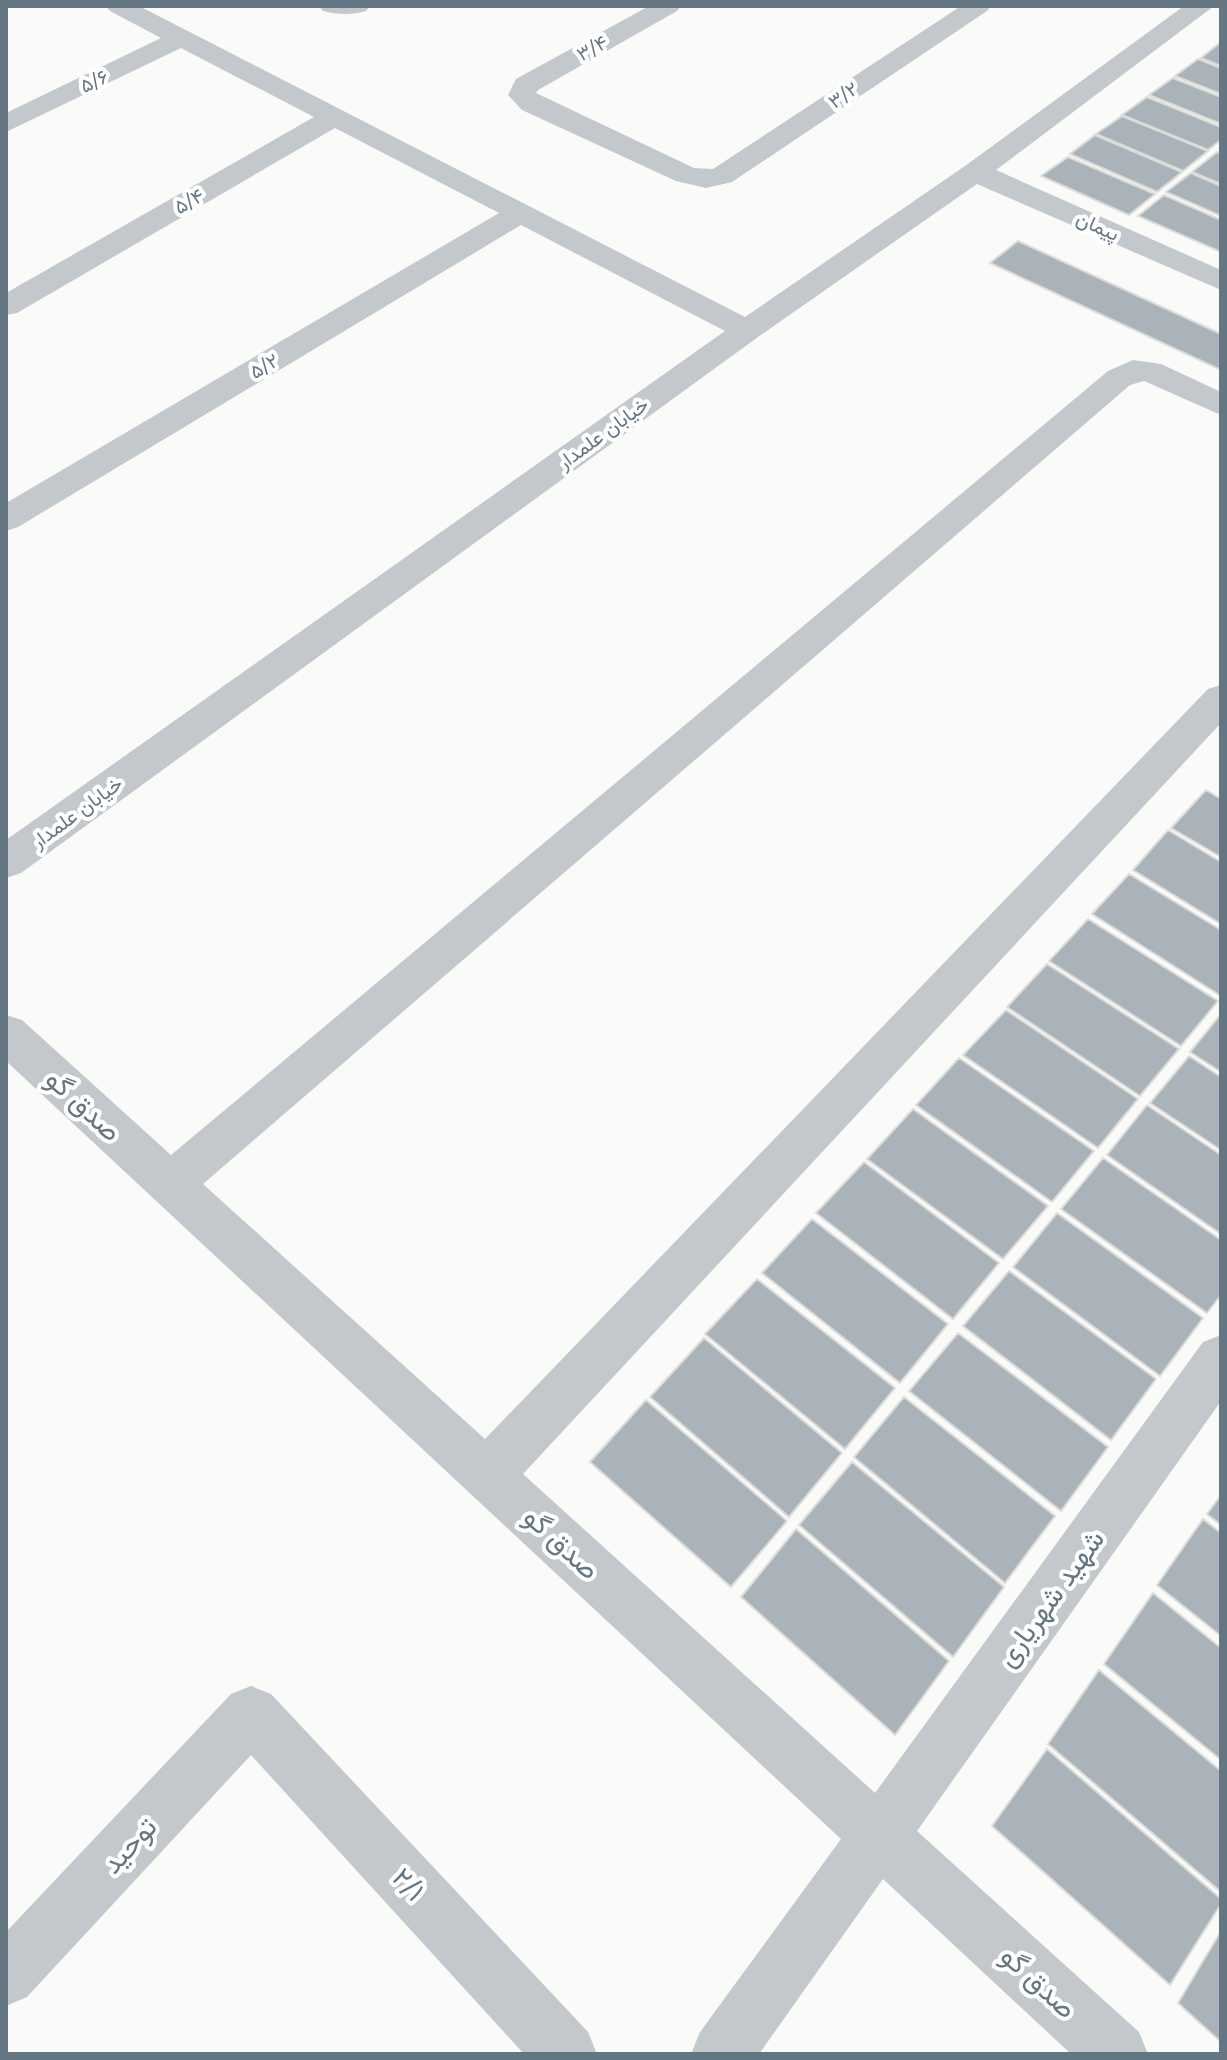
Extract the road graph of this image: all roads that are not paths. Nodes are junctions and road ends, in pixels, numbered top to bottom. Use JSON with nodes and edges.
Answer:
{"nodes":[{"id":1,"x":119,"y":6,"type":"edge"},
{"id":2,"x":668,"y":6,"type":"edge"},
{"id":3,"x":978,"y":6,"type":"edge"},
{"id":4,"x":1201,"y":6,"type":"edge"},
{"id":5,"x":181,"y":38,"type":"junction"},
{"id":6,"x":333,"y":118,"type":"junction"},
{"id":7,"x":6,"y":124,"type":"edge"},
{"id":8,"x":975,"y":172,"type":"junction"},
{"id":9,"x":706,"y":179,"type":"joint"},
{"id":10,"x":522,"y":212,"type":"junction"},
{"id":11,"x":1221,"y":281,"type":"edge"},
{"id":12,"x":6,"y":306,"type":"edge"},
{"id":13,"x":747,"y":330,"type":"junction"},
{"id":14,"x":1221,"y":405,"type":"edge"},
{"id":15,"x":6,"y":519,"type":"edge"},
{"id":16,"x":1221,"y":699,"type":"edge"},
{"id":17,"x":6,"y":862,"type":"edge"},
{"id":18,"x":6,"y":1033,"type":"edge"},
{"id":19,"x":170,"y":1184,"type":"junction"},
{"id":20,"x":1221,"y":1359,"type":"edge"},
{"id":21,"x":487,"y":1474,"type":"junction"},
{"id":22,"x":251,"y":1714,"type":"joint"},
{"id":23,"x":880,"y":1836,"type":"junction"},
{"id":24,"x":6,"y":1976,"type":"edge"},
{"id":25,"x":566,"y":2054,"type":"edge"},
{"id":26,"x":722,"y":2054,"type":"edge"},
{"id":27,"x":1117,"y":2054,"type":"edge"}],
"edges":[{"from":1,"to":5,"type":"street"},
{"from":2,"to":9,"type":"street","name":"۳/۴"},
{"from":3,"to":9,"type":"street","name":"۳/۲"},
{"from":4,"to":8,"type":"street","name":"خیابان علمدار"},
{"from":5,"to":6,"type":"street"},
{"from":5,"to":7,"type":"street","name":"۵/۶"},
{"from":6,"to":10,"type":"street"},
{"from":6,"to":12,"type":"street","name":"۵/۴"},
{"from":8,"to":11,"type":"street","name":"پیمان"},
{"from":8,"to":13,"type":"street","name":"خیابان علمدار"},
{"from":10,"to":13,"type":"street"},
{"from":10,"to":15,"type":"street","name":"۵/۲"},
{"from":13,"to":17,"type":"street","name":"خیابان علمدار"},
{"from":14,"to":19,"type":"street"},
{"from":16,"to":21,"type":"street"},
{"from":18,"to":19,"type":"street","name":"صدق گو"},
{"from":19,"to":21,"type":"street","name":"صدق گو"},
{"from":20,"to":23,"type":"street","name":"شهید شهریاری"},
{"from":21,"to":23,"type":"street","name":"صدق گو"},
{"from":22,"to":24,"type":"street","name":"توحید"},
{"from":22,"to":25,"type":"street","name":"۲/۱"},
{"from":23,"to":26,"type":"street","name":"شهید شهریاری"},
{"from":23,"to":27,"type":"street","name":"صدق گو"}]}
